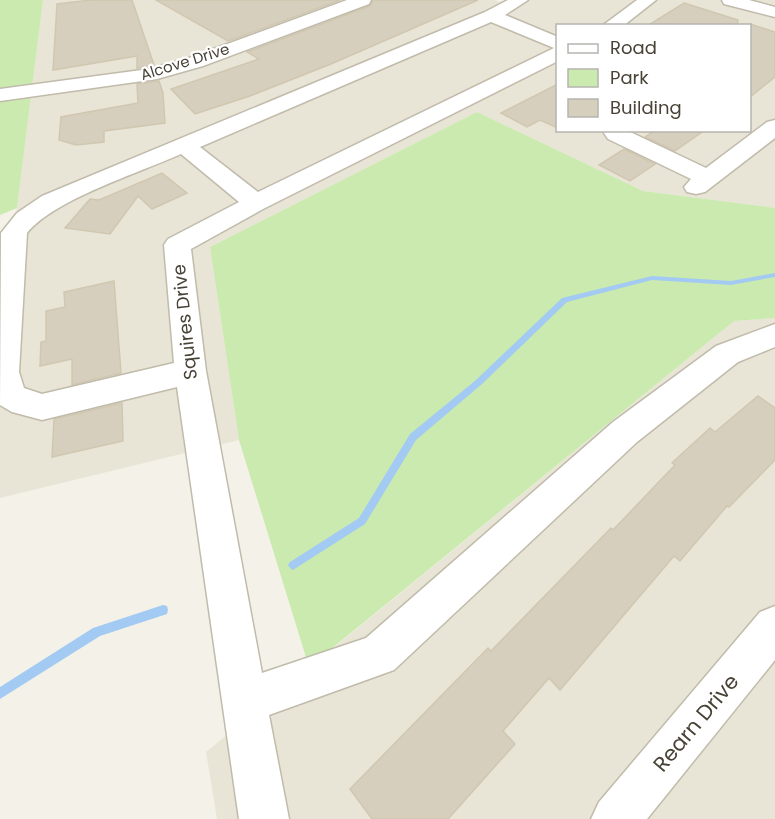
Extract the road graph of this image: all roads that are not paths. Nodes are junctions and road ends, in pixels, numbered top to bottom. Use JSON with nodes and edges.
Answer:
{"nodes":[{"id":1,"x":363,"y":0,"type":"edge"},
{"id":2,"x":520,"y":0,"type":"edge"},
{"id":3,"x":648,"y":0,"type":"edge"},
{"id":4,"x":730,"y":0,"type":"edge"},
{"id":5,"x":764,"y":10,"type":"edge"},
{"id":6,"x":491,"y":16,"type":"junction"},
{"id":7,"x":614,"y":24,"type":"edge"},
{"id":8,"x":556,"y":43,"type":"edge"},
{"id":9,"x":556,"y":54,"type":"edge"},
{"id":10,"x":0,"y":95,"type":"edge"},
{"id":11,"x":614,"y":132,"type":"edge"},
{"id":12,"x":773,"y":132,"type":"edge"},
{"id":13,"x":185,"y":146,"type":"junction"},
{"id":14,"x":256,"y":202,"type":"junction"},
{"id":15,"x":775,"y":335,"type":"edge"},
{"id":16,"x":190,"y":371,"type":"junction"},
{"id":17,"x":775,"y":627,"type":"edge"},
{"id":18,"x":245,"y":700,"type":"junction"},
{"id":19,"x":264,"y":819,"type":"edge"},
{"id":20,"x":616,"y":819,"type":"edge"}],
"edges":[{"from":1,"to":10,"type":"street","name":"Alcove Drive"},
{"from":2,"to":6,"type":"street"},
{"from":3,"to":7,"type":"street"},
{"from":4,"to":5,"type":"street"},
{"from":6,"to":8,"type":"street"},
{"from":6,"to":13,"type":"street"},
{"from":9,"to":14,"type":"street","name":"Squires Drive"},
{"from":11,"to":12,"type":"street"},
{"from":13,"to":14,"type":"street"},
{"from":13,"to":16,"type":"street"},
{"from":14,"to":16,"type":"street","name":"Squires Drive"},
{"from":15,"to":18,"type":"street"},
{"from":16,"to":18,"type":"street","name":"Squires Drive"},
{"from":17,"to":20,"type":"street","name":"Rearn Drive"},
{"from":18,"to":19,"type":"street","name":"Squires Drive"}]}
